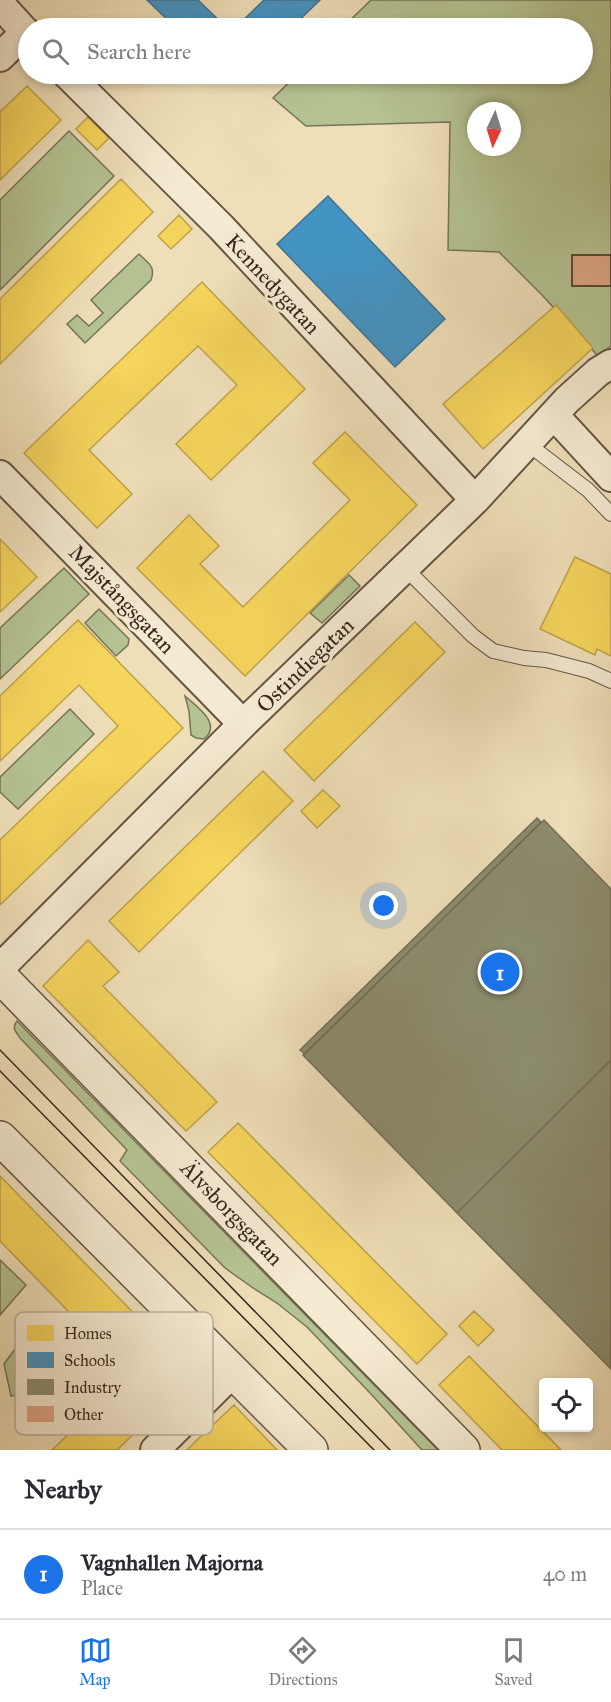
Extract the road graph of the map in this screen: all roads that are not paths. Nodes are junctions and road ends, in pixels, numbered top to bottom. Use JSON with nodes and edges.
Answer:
{"nodes":[{"id":1,"x":0,"y":4,"type":"edge"},
{"id":2,"x":18,"y":24,"type":"edge"},
{"id":3,"x":18,"y":42,"type":"edge"},
{"id":4,"x":0,"y":57,"type":"edge"},
{"id":5,"x":77,"y":84,"type":"edge"},
{"id":6,"x":611,"y":364,"type":"edge"},
{"id":7,"x":554,"y":415,"type":"junction"},
{"id":8,"x":528,"y":444,"type":"junction"},
{"id":9,"x":0,"y":475,"type":"edge"},
{"id":10,"x":611,"y":477,"type":"edge"},
{"id":11,"x":475,"y":500,"type":"junction"},
{"id":12,"x":611,"y":514,"type":"edge"},
{"id":13,"x":405,"y":568,"type":"junction"},
{"id":14,"x":611,"y":681,"type":"edge"},
{"id":15,"x":243,"y":724,"type":"junction"},
{"id":16,"x":0,"y":968,"type":"edge"},
{"id":17,"x":0,"y":976,"type":"edge"},
{"id":18,"x":0,"y":1138,"type":"edge"},
{"id":19,"x":173,"y":1312,"type":"edge"},
{"id":20,"x":213,"y":1353,"type":"edge"},
{"id":21,"x":232,"y":1372,"type":"junction"},
{"id":22,"x":213,"y":1391,"type":"edge"},
{"id":23,"x":170,"y":1435,"type":"edge"},
{"id":24,"x":155,"y":1450,"type":"edge"},
{"id":25,"x":311,"y":1450,"type":"edge"},
{"id":26,"x":463,"y":1450,"type":"edge"}],
"edges":[{"from":1,"to":2,"type":"street"},
{"from":3,"to":4,"type":"street"},
{"from":5,"to":11,"type":"street","name":"Kennedygatan"},
{"from":6,"to":7,"type":"street","name":"Ostindiegatan"},
{"from":7,"to":8,"type":"street","name":"Ostindiegatan"},
{"from":7,"to":10,"type":"street"},
{"from":8,"to":11,"type":"street","name":"Ostindiegatan"},
{"from":8,"to":12,"type":"lane"},
{"from":9,"to":15,"type":"street","name":"Majstångsgatan"},
{"from":11,"to":13,"type":"street","name":"Ostindiegatan"},
{"from":13,"to":14,"type":"lane"},
{"from":13,"to":15,"type":"street","name":"Ostindiegatan"},
{"from":15,"to":16,"type":"street","name":"Ostindiegatan"},
{"from":17,"to":26,"type":"street","name":"Älvsborgsgatan"},
{"from":18,"to":19,"type":"street"},
{"from":20,"to":21,"type":"street"},
{"from":21,"to":22,"type":"street"},
{"from":21,"to":25,"type":"street"},
{"from":23,"to":24,"type":"street"}]}
